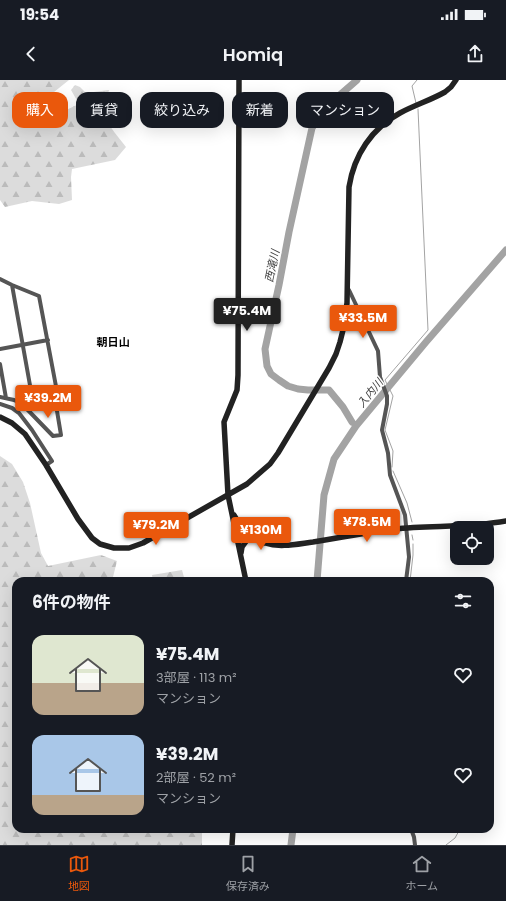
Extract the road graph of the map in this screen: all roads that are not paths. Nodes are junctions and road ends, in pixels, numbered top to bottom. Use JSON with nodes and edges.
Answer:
{"nodes":[{"id":1,"x":239,"y":80,"type":"edge"},
{"id":2,"x":456,"y":80,"type":"edge"},
{"id":3,"x":0,"y":279,"type":"edge"},
{"id":4,"x":12,"y":285,"type":"junction"},
{"id":5,"x":348,"y":289,"type":"junction"},
{"id":6,"x":48,"y":340,"type":"junction"},
{"id":7,"x":22,"y":345,"type":"junction"},
{"id":8,"x":0,"y":349,"type":"edge"},
{"id":9,"x":0,"y":364,"type":"edge"},
{"id":10,"x":0,"y":398,"type":"edge"},
{"id":11,"x":6,"y":398,"type":"junction"},
{"id":12,"x":55,"y":399,"type":"junction"},
{"id":13,"x":33,"y":402,"type":"junction"},
{"id":14,"x":0,"y":404,"type":"edge"},
{"id":15,"x":22,"y":404,"type":"junction"},
{"id":16,"x":0,"y":417,"type":"edge"},
{"id":17,"x":46,"y":465,"type":"junction"},
{"id":18,"x":228,"y":495,"type":"junction"},
{"id":19,"x":231,"y":508,"type":"junction"},
{"id":20,"x":506,"y":521,"type":"edge"},
{"id":21,"x":407,"y":529,"type":"junction"},
{"id":22,"x":250,"y":536,"type":"junction"},
{"id":23,"x":241,"y":556,"type":"junction"},
{"id":24,"x":245,"y":577,"type":"edge"},
{"id":25,"x":406,"y":577,"type":"edge"},
{"id":26,"x":233,"y":833,"type":"edge"},
{"id":27,"x":412,"y":833,"type":"edge"},
{"id":28,"x":232,"y":845,"type":"edge"},
{"id":29,"x":415,"y":845,"type":"edge"}],
"edges":[{"from":1,"to":18,"type":"street"},
{"from":2,"to":5,"type":"street"},
{"from":3,"to":4,"type":"street"},
{"from":4,"to":6,"type":"street"},
{"from":4,"to":7,"type":"street"},
{"from":5,"to":18,"type":"street"},
{"from":5,"to":21,"type":"street"},
{"from":6,"to":7,"type":"street"},
{"from":6,"to":12,"type":"street"},
{"from":7,"to":8,"type":"street"},
{"from":7,"to":13,"type":"street"},
{"from":9,"to":11,"type":"street"},
{"from":10,"to":11,"type":"street"},
{"from":11,"to":15,"type":"street"},
{"from":12,"to":13,"type":"street"},
{"from":12,"to":15,"type":"street"},
{"from":13,"to":15,"type":"street"},
{"from":14,"to":17,"type":"street"},
{"from":16,"to":17,"type":"street"},
{"from":17,"to":18,"type":"street"},
{"from":18,"to":19,"type":"street"},
{"from":19,"to":22,"type":"street"},
{"from":19,"to":23,"type":"street"},
{"from":20,"to":21,"type":"street"},
{"from":21,"to":22,"type":"street"},
{"from":21,"to":25,"type":"street"},
{"from":22,"to":23,"type":"street"},
{"from":23,"to":24,"type":"street"},
{"from":26,"to":28,"type":"street"},
{"from":27,"to":29,"type":"street"}]}
